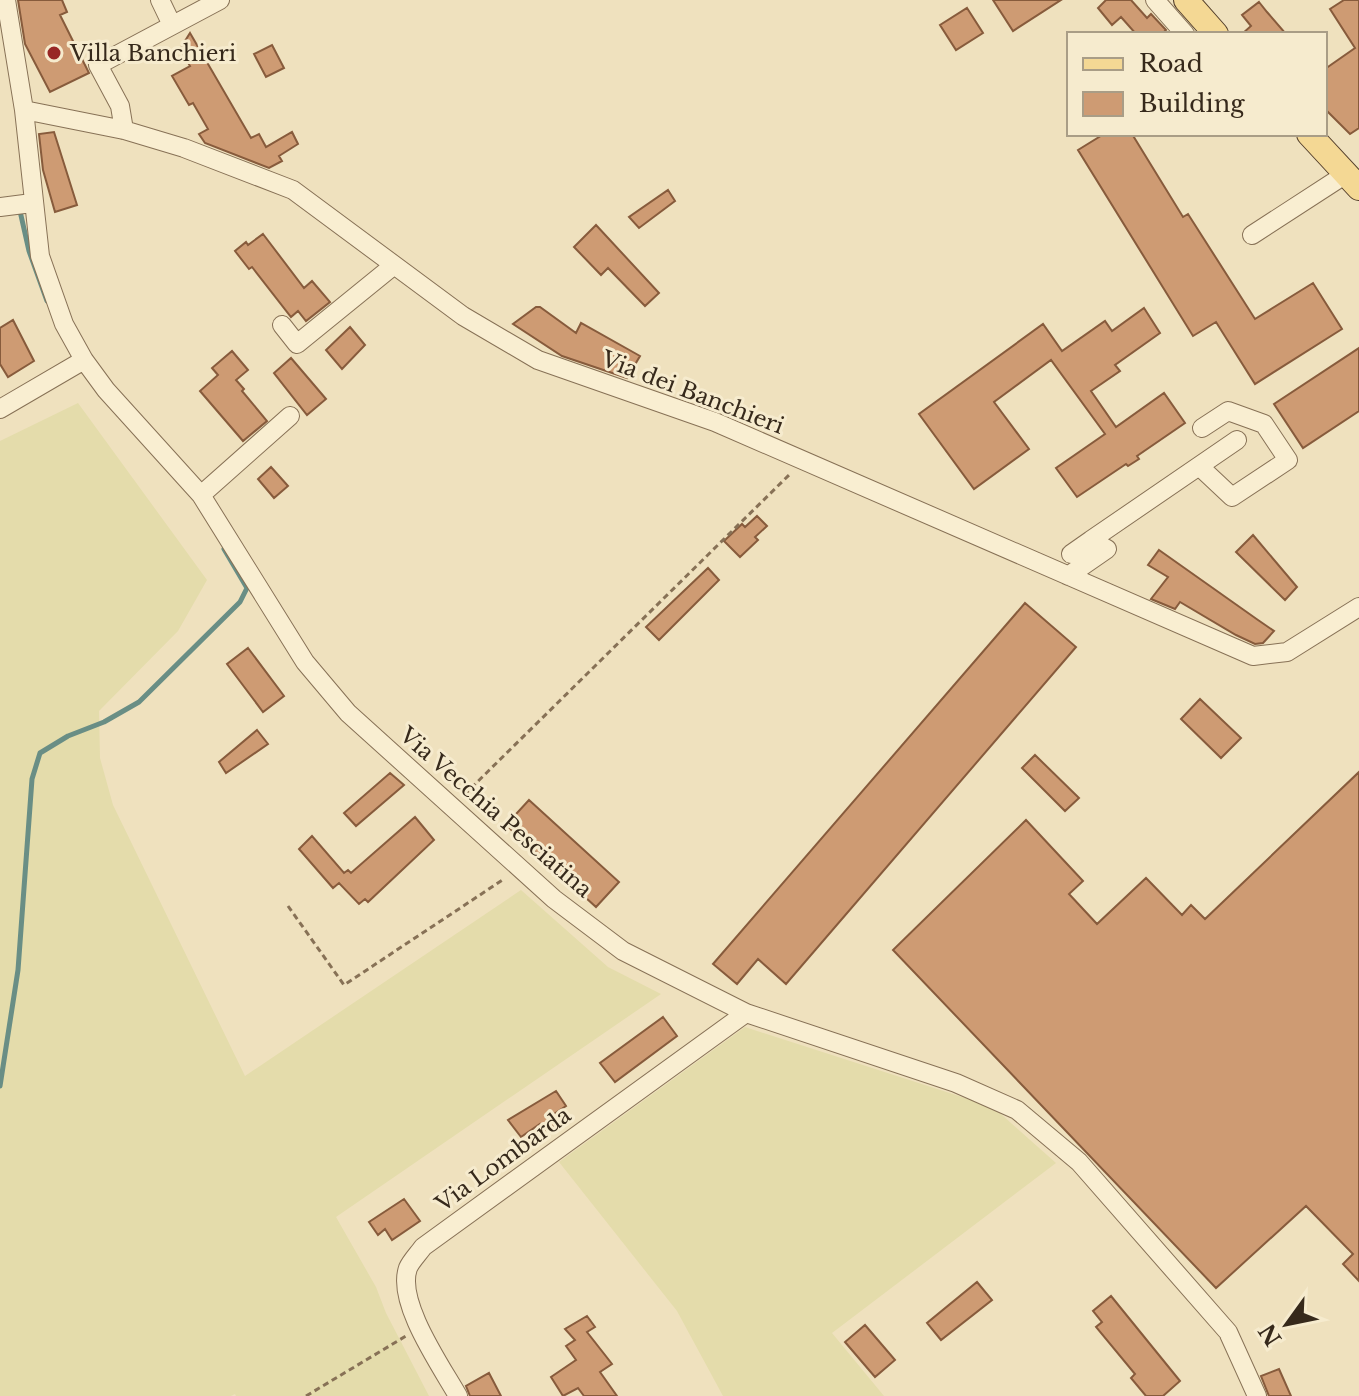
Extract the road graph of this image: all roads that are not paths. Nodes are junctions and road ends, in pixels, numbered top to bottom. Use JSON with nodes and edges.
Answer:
{"nodes":[{"id":1,"x":6,"y":0,"type":"edge"},
{"id":2,"x":160,"y":0,"type":"edge"},
{"id":3,"x":220,"y":0,"type":"edge"},
{"id":4,"x":1155,"y":0,"type":"edge"},
{"id":5,"x":1186,"y":0,"type":"edge"},
{"id":6,"x":172,"y":25,"type":"junction"},
{"id":7,"x":1183,"y":32,"type":"edge"},
{"id":8,"x":1214,"y":32,"type":"edge"},
{"id":9,"x":24,"y":110,"type":"junction"},
{"id":10,"x":124,"y":130,"type":"junction"},
{"id":11,"x":1311,"y":136,"type":"edge"},
{"id":12,"x":1352,"y":181,"type":"edge"},
{"id":13,"x":32,"y":203,"type":"junction"},
{"id":14,"x":0,"y":207,"type":"edge"},
{"id":15,"x":1252,"y":235,"type":"dead end"},
{"id":16,"x":393,"y":266,"type":"junction"},
{"id":17,"x":282,"y":325,"type":"dead end"},
{"id":18,"x":79,"y":363,"type":"junction"},
{"id":19,"x":0,"y":409,"type":"edge"},
{"id":20,"x":290,"y":416,"type":"dead end"},
{"id":21,"x":1202,"y":428,"type":"dead end"},
{"id":22,"x":1237,"y":440,"type":"dead end"},
{"id":23,"x":1199,"y":466,"type":"junction"},
{"id":24,"x":201,"y":495,"type":"junction"},
{"id":25,"x":1091,"y":540,"type":"junction"},
{"id":26,"x":1071,"y":554,"type":"dead end"},
{"id":27,"x":1068,"y":576,"type":"junction"},
{"id":28,"x":1359,"y":607,"type":"edge"},
{"id":29,"x":746,"y":1013,"type":"junction"},
{"id":30,"x":458,"y":1396,"type":"edge"},
{"id":31,"x":1257,"y":1396,"type":"edge"}],
"edges":[{"from":1,"to":9,"type":"street","name":"Via Vecchia Pesciatina"},
{"from":2,"to":6,"type":"street"},
{"from":3,"to":6,"type":"street"},
{"from":4,"to":7,"type":"street"},
{"from":5,"to":8,"type":"main road"},
{"from":6,"to":10,"type":"street"},
{"from":9,"to":10,"type":"street","name":"Via dei Banchieri"},
{"from":9,"to":13,"type":"street","name":"Via Vecchia Pesciatina"},
{"from":10,"to":16,"type":"street","name":"Via dei Banchieri"},
{"from":11,"to":12,"type":"main road"},
{"from":12,"to":15,"type":"street"},
{"from":13,"to":14,"type":"street"},
{"from":13,"to":18,"type":"street","name":"Via Vecchia Pesciatina"},
{"from":16,"to":17,"type":"street"},
{"from":16,"to":27,"type":"street","name":"Via dei Banchieri"},
{"from":18,"to":19,"type":"street"},
{"from":18,"to":24,"type":"street","name":"Via Vecchia Pesciatina"},
{"from":20,"to":24,"type":"street"},
{"from":21,"to":23,"type":"street"},
{"from":22,"to":23,"type":"street"},
{"from":23,"to":25,"type":"street"},
{"from":24,"to":29,"type":"street","name":"Via Vecchia Pesciatina"},
{"from":25,"to":26,"type":"street"},
{"from":25,"to":27,"type":"street"},
{"from":27,"to":28,"type":"street","name":"Via dei Banchieri"},
{"from":29,"to":30,"type":"street","name":"Via Lombarda"},
{"from":29,"to":31,"type":"street","name":"Via Vecchia Pesciatina"}]}
